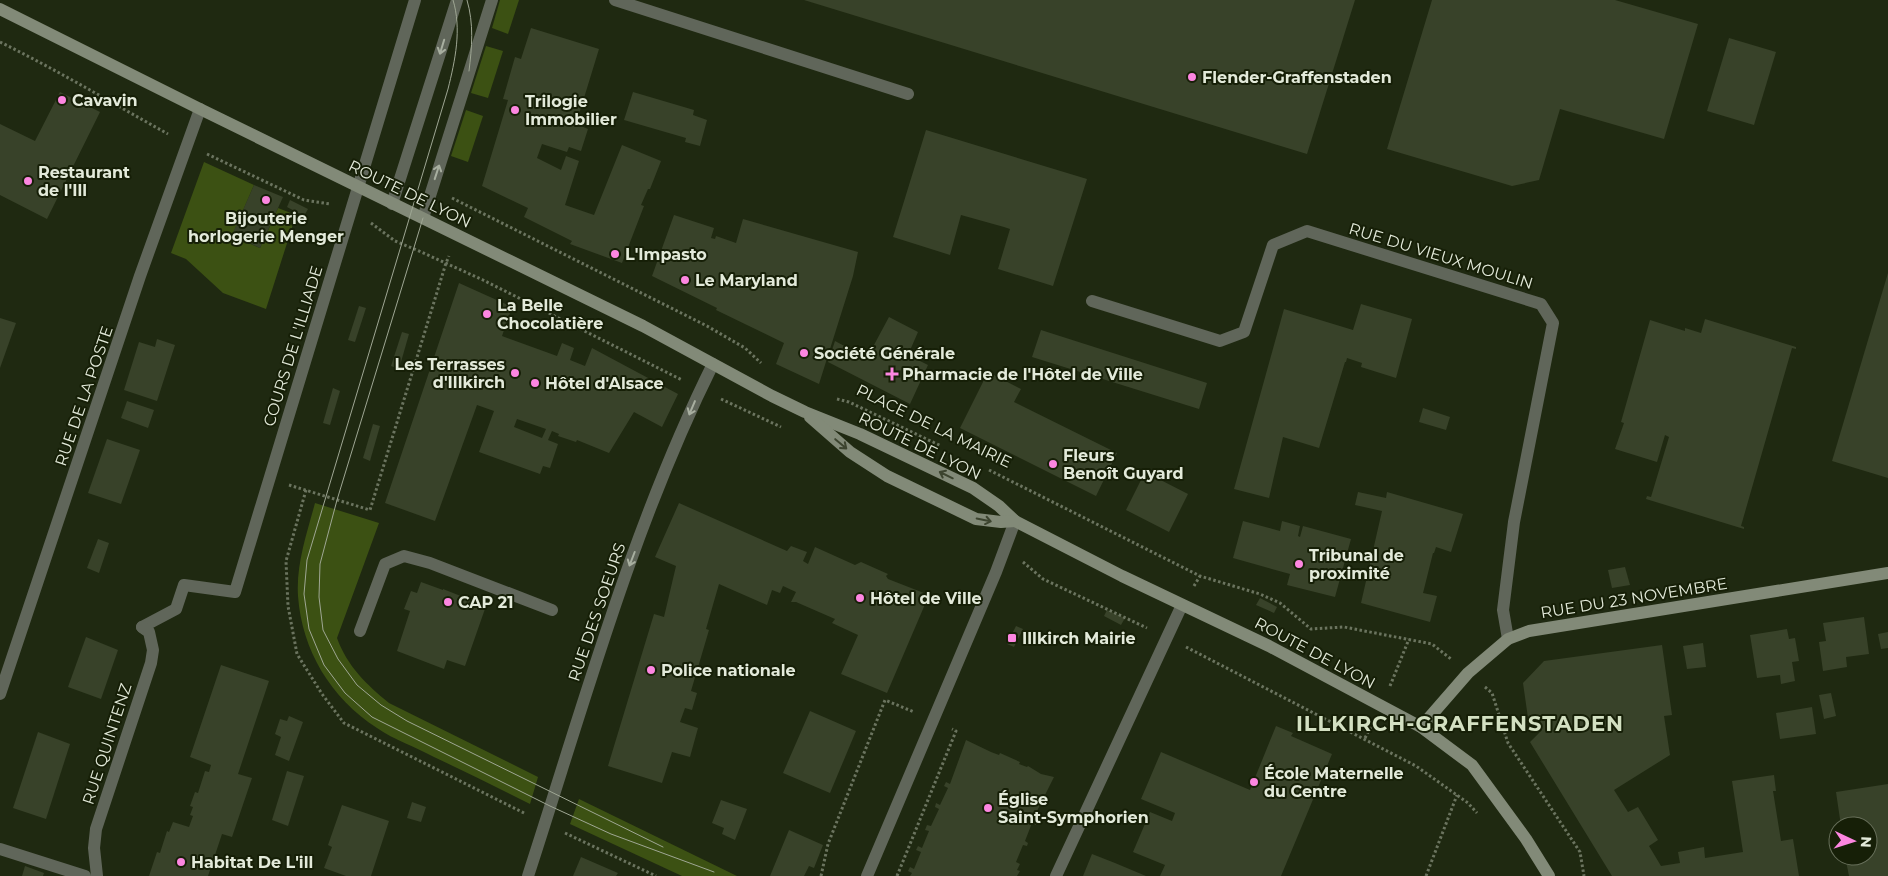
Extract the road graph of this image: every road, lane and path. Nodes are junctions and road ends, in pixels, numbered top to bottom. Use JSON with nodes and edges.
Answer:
{"nodes":[{"id":1,"x":416,"y":0,"type":"edge"},
{"id":2,"x":457,"y":0,"type":"edge"},
{"id":3,"x":492,"y":0,"type":"edge"},
{"id":4,"x":615,"y":0,"type":"edge"},
{"id":5,"x":0,"y":8,"type":"edge"},
{"id":6,"x":0,"y":42,"type":"edge"},
{"id":7,"x":908,"y":94,"type":"dead end"},
{"id":8,"x":200,"y":109,"type":"junction"},
{"id":9,"x":186,"y":144,"type":"junction"},
{"id":10,"x":358,"y":187,"type":"junction"},
{"id":11,"x":432,"y":188,"type":"junction"},
{"id":12,"x":392,"y":204,"type":"junction"},
{"id":13,"x":352,"y":208,"type":"junction"},
{"id":14,"x":423,"y":218,"type":"junction"},
{"id":15,"x":459,"y":236,"type":"junction"},
{"id":16,"x":446,"y":263,"type":"junction"},
{"id":17,"x":483,"y":280,"type":"dead end"},
{"id":18,"x":1092,"y":301,"type":"dead end"},
{"id":19,"x":713,"y":364,"type":"junction"},
{"id":20,"x":766,"y":369,"type":"dead end"},
{"id":21,"x":830,"y":398,"type":"dead end"},
{"id":22,"x":805,"y":412,"type":"junction"},
{"id":23,"x":947,"y":448,"type":"dead end"},
{"id":24,"x":982,"y":466,"type":"dead end"},
{"id":25,"x":269,"y":479,"type":"junction"},
{"id":26,"x":306,"y":490,"type":"junction"},
{"id":27,"x":1015,"y":521,"type":"junction"},
{"id":28,"x":1888,"y":573,"type":"edge"},
{"id":29,"x":1200,"y":576,"type":"dead end"},
{"id":30,"x":1182,"y":605,"type":"junction"},
{"id":31,"x":552,"y":610,"type":"dead end"},
{"id":32,"x":142,"y":627,"type":"joint"},
{"id":33,"x":360,"y":631,"type":"dead end"},
{"id":34,"x":1166,"y":638,"type":"junction"},
{"id":35,"x":1508,"y":639,"type":"junction"},
{"id":36,"x":0,"y":694,"type":"edge"},
{"id":37,"x":933,"y":720,"type":"junction"},
{"id":38,"x":1421,"y":727,"type":"junction"},
{"id":39,"x":1457,"y":795,"type":"junction"},
{"id":40,"x":1479,"y":816,"type":"dead end"},
{"id":41,"x":546,"y":824,"type":"junction"},
{"id":42,"x":0,"y":849,"type":"edge"},
{"id":43,"x":85,"y":876,"type":"edge"},
{"id":44,"x":97,"y":876,"type":"edge"},
{"id":45,"x":528,"y":876,"type":"edge"},
{"id":46,"x":656,"y":876,"type":"edge"},
{"id":47,"x":821,"y":876,"type":"edge"},
{"id":48,"x":867,"y":876,"type":"edge"},
{"id":49,"x":1056,"y":876,"type":"edge"},
{"id":50,"x":1426,"y":876,"type":"edge"},
{"id":51,"x":1549,"y":876,"type":"edge"}],
"edges":[{"from":1,"to":10,"type":"street","name":"COURS DE L'ILLIADE"},
{"from":2,"to":12,"type":"street","one_way":true},
{"from":11,"to":3,"type":"street","one_way":true},
{"from":4,"to":7,"type":"street"},
{"from":5,"to":8,"type":"main road","name":"ROUTE DE LYON"},
{"from":6,"to":9,"type":"path"},
{"from":8,"to":9,"type":"street","name":"RUE DE LA POSTE"},
{"from":8,"to":10,"type":"main road","name":"ROUTE DE LYON"},
{"from":9,"to":13,"type":"path"},
{"from":9,"to":36,"type":"street","name":"RUE DE LA POSTE"},
{"from":10,"to":12,"type":"main road","name":"ROUTE DE LYON"},
{"from":10,"to":13,"type":"street","name":"COURS DE L'ILLIADE"},
{"from":11,"to":14,"type":"street"},
{"from":11,"to":20,"type":"path"},
{"from":12,"to":14,"type":"main road","name":"ROUTE DE LYON"},
{"from":13,"to":16,"type":"path"},
{"from":13,"to":25,"type":"street","name":"COURS DE L'ILLIADE"},
{"from":14,"to":15,"type":"main road","name":"ROUTE DE LYON"},
{"from":15,"to":16,"type":"path"},
{"from":15,"to":19,"type":"main road","name":"ROUTE DE LYON"},
{"from":16,"to":17,"type":"path"},
{"from":16,"to":26,"type":"path"},
{"from":18,"to":35,"type":"street","name":"RUE DU VIEUX MOULIN"},
{"from":19,"to":22,"type":"main road","name":"ROUTE DE LYON"},
{"from":19,"to":41,"type":"street","name":"RUE DES SOEURS","one_way":true},
{"from":21,"to":23,"type":"path","name":"PLACE DE LA MAIRIE"},
{"from":27,"to":22,"type":"main road","name":"ROUTE DE LYON","one_way":true},
{"from":22,"to":27,"type":"main road","name":"ROUTE DE LYON","one_way":true},
{"from":24,"to":29,"type":"path","name":"PLACE DE LA MAIRIE"},
{"from":25,"to":26,"type":"path"},
{"from":25,"to":32,"type":"street","name":"COURS DE L'ILLIADE"},
{"from":26,"to":41,"type":"path"},
{"from":27,"to":30,"type":"main road","name":"ROUTE DE LYON"},
{"from":27,"to":37,"type":"street"},
{"from":28,"to":35,"type":"main road","name":"RUE DU 23 NOVEMBRE"},
{"from":30,"to":34,"type":"street"},
{"from":30,"to":38,"type":"main road","name":"ROUTE DE LYON"},
{"from":31,"to":33,"type":"street"},
{"from":32,"to":44,"type":"street","name":"RUE QUINTENZ"},
{"from":34,"to":39,"type":"path"},
{"from":34,"to":49,"type":"street"},
{"from":35,"to":38,"type":"main road","name":"RUE DU 23 NOVEMBRE"},
{"from":37,"to":47,"type":"path"},
{"from":37,"to":48,"type":"street"},
{"from":38,"to":51,"type":"main road","name":"ROUTE DE LYON"},
{"from":39,"to":40,"type":"path"},
{"from":39,"to":50,"type":"path"},
{"from":41,"to":45,"type":"street","name":"RUE DES SOEURS"},
{"from":41,"to":46,"type":"path"},
{"from":42,"to":43,"type":"street"}]}
